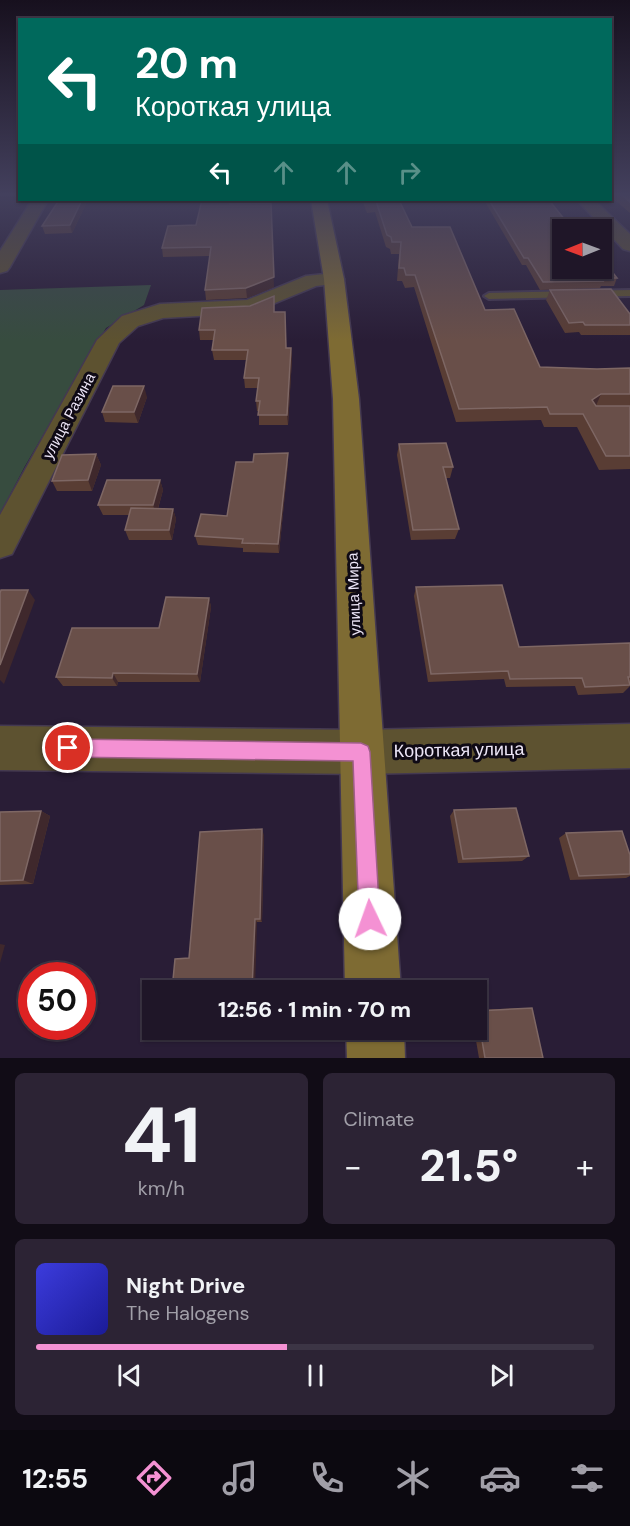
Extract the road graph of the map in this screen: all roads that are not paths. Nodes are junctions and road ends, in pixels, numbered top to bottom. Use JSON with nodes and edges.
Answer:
{"nodes":[{"id":1,"x":15,"y":242,"type":"edge"},
{"id":2,"x":327,"y":242,"type":"edge"},
{"id":3,"x":0,"y":267,"type":"edge"},
{"id":4,"x":334,"y":279,"type":"junction"},
{"id":5,"x":630,"y":292,"type":"edge"},
{"id":6,"x":489,"y":296,"type":"dead end"},
{"id":7,"x":0,"y":545,"type":"edge"},
{"id":8,"x":630,"y":746,"type":"edge"},
{"id":9,"x":0,"y":748,"type":"edge"},
{"id":10,"x":361,"y":752,"type":"junction"},
{"id":11,"x":372,"y":980,"type":"edge"},
{"id":12,"x":375,"y":1040,"type":"edge"},
{"id":13,"x":376,"y":1058,"type":"edge"}],
"edges":[{"from":1,"to":3,"type":"street"},
{"from":2,"to":4,"type":"main road","name":"улица Мира"},
{"from":4,"to":7,"type":"street","name":"улица Разина"},
{"from":4,"to":10,"type":"main road","name":"улица Мира"},
{"from":5,"to":6,"type":"lane"},
{"from":8,"to":10,"type":"street","name":"Короткая улица"},
{"from":9,"to":10,"type":"street","name":"Короткая улица"},
{"from":10,"to":11,"type":"main road","name":"улица Мира"},
{"from":12,"to":13,"type":"main road"}]}
